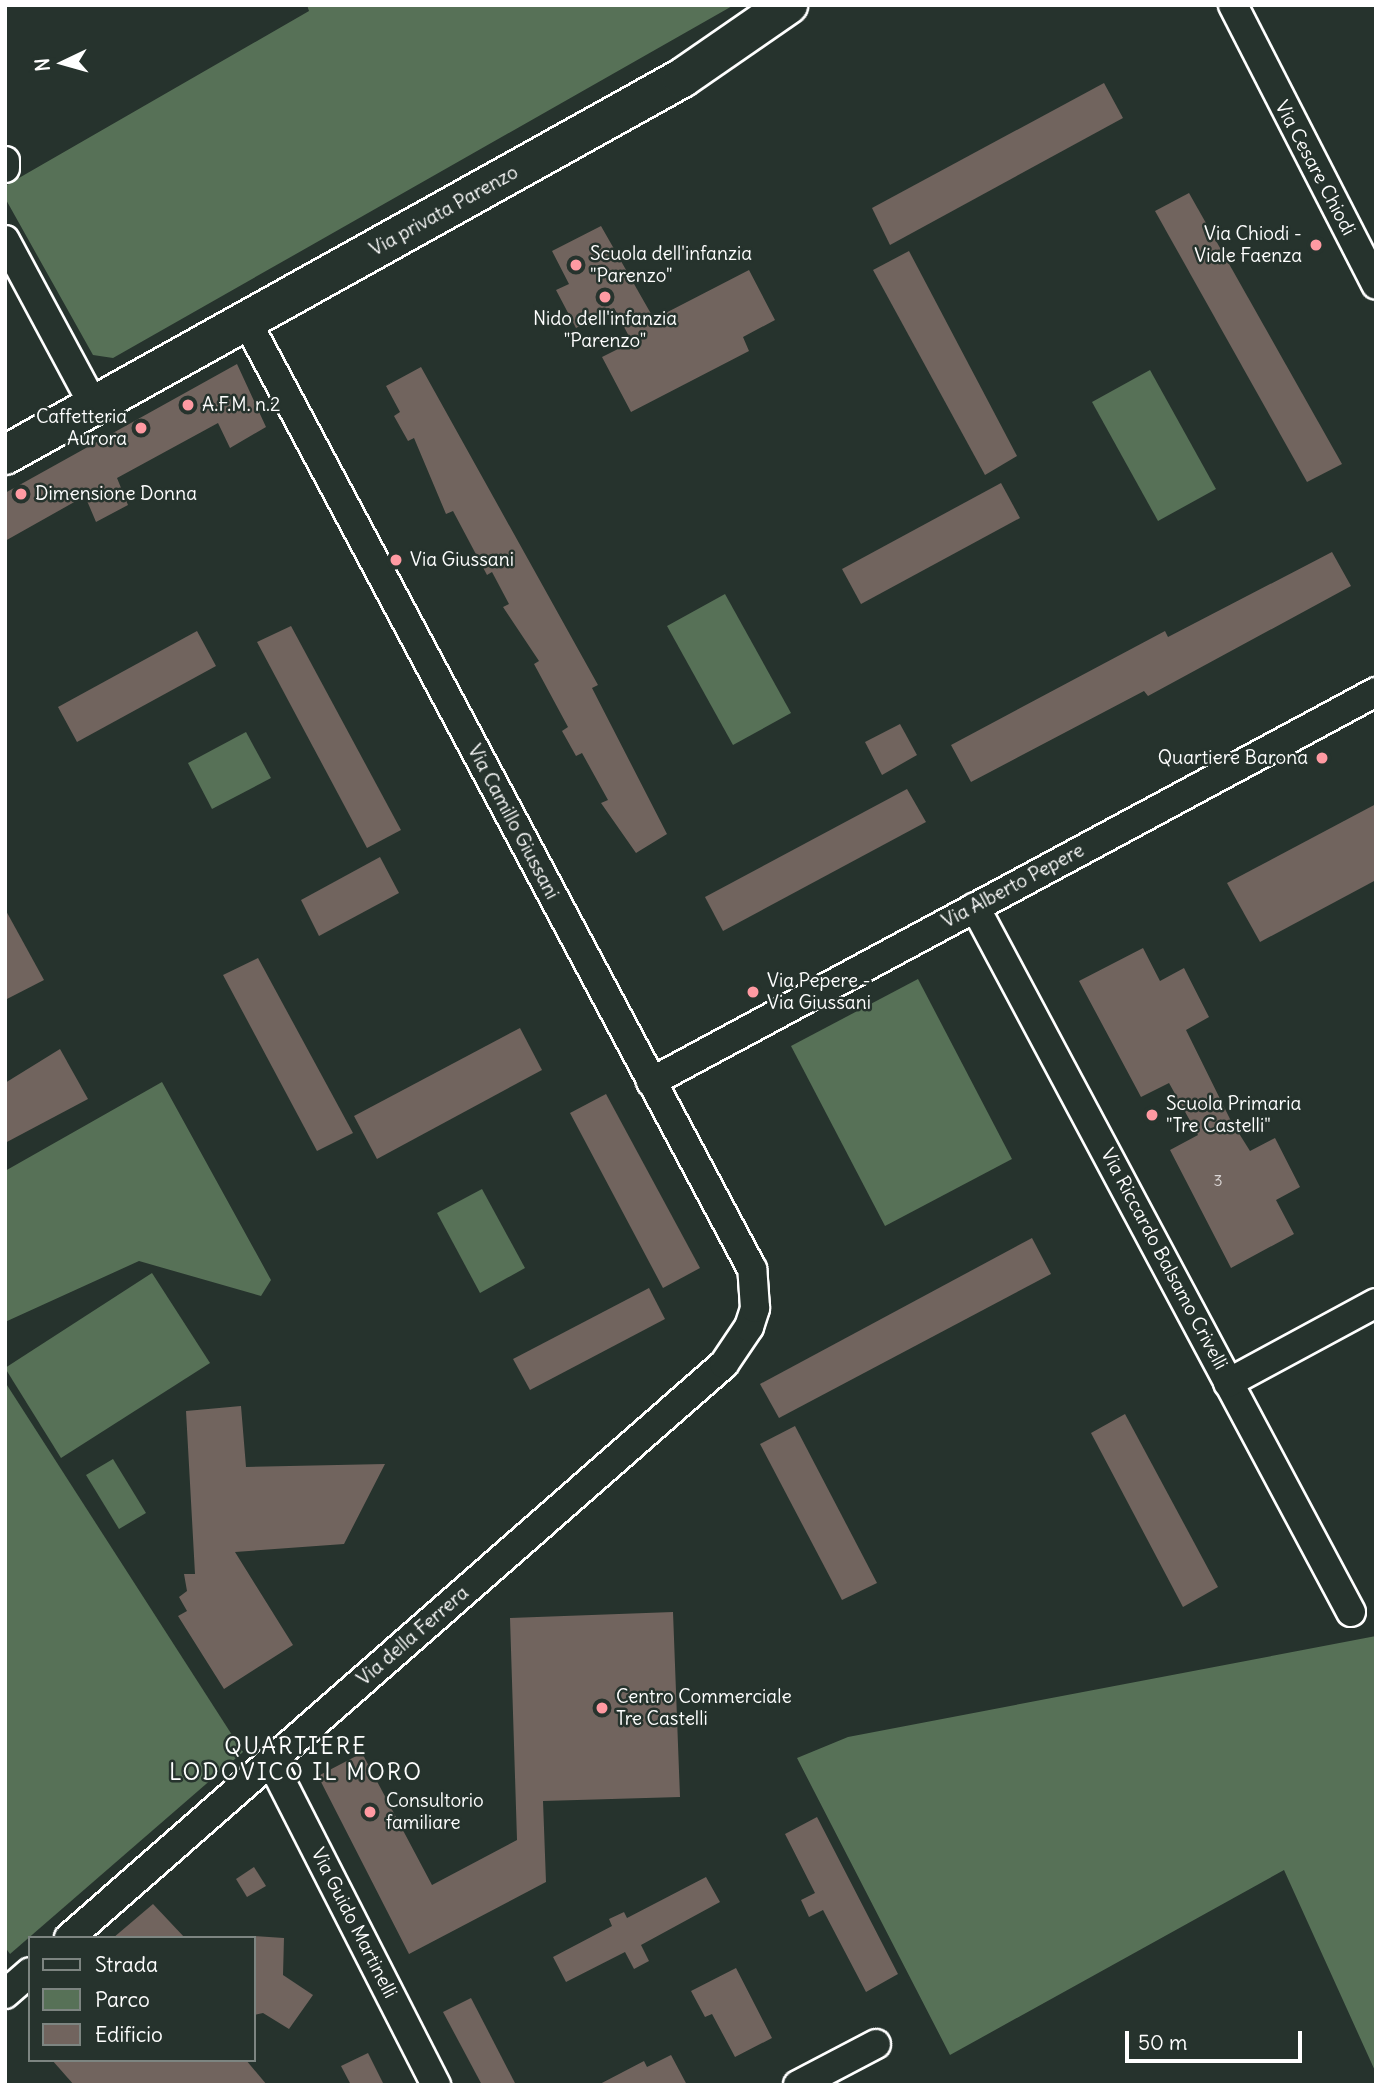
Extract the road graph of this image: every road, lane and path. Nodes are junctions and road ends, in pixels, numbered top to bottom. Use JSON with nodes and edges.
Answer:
{"nodes":[{"id":1,"x":788,"y":5,"type":"edge"},
{"id":2,"x":1223,"y":5,"type":"edge"},
{"id":3,"x":1233,"y":5,"type":"edge"},
{"id":4,"x":1253,"y":51,"type":"junction"},
{"id":5,"x":5,"y":161,"type":"edge"},
{"id":6,"x":5,"y":167,"type":"edge"},
{"id":7,"x":5,"y":240,"type":"edge"},
{"id":8,"x":1376,"y":284,"type":"edge"},
{"id":9,"x":247,"y":321,"type":"junction"},
{"id":10,"x":94,"y":406,"type":"junction"},
{"id":11,"x":5,"y":455,"type":"edge"},
{"id":12,"x":1376,"y":692,"type":"edge"},
{"id":13,"x":975,"y":907,"type":"junction"},
{"id":14,"x":651,"y":1082,"type":"junction"},
{"id":15,"x":1376,"y":1303,"type":"edge"},
{"id":16,"x":749,"y":1327,"type":"joint"},
{"id":17,"x":1228,"y":1382,"type":"junction"},
{"id":18,"x":1351,"y":1612,"type":"dead end"},
{"id":19,"x":271,"y":1761,"type":"junction"},
{"id":20,"x":71,"y":1936,"type":"edge"},
{"id":21,"x":28,"y":1974,"type":"edge"},
{"id":22,"x":5,"y":1994,"type":"edge"},
{"id":23,"x":876,"y":2044,"type":"dead end"},
{"id":24,"x":436,"y":2085,"type":"edge"},
{"id":25,"x":798,"y":2085,"type":"edge"}],
"edges":[{"from":1,"to":9,"type":"street","name":"Via privata Parenzo"},
{"from":2,"to":4,"type":"street","name":"Via Cesare Chiodi"},
{"from":3,"to":4,"type":"street","name":"Via Cesare Chiodi"},
{"from":4,"to":8,"type":"street","name":"Via Cesare Chiodi"},
{"from":5,"to":6,"type":"street"},
{"from":7,"to":10,"type":"street"},
{"from":9,"to":10,"type":"street","name":"Via privata Parenzo"},
{"from":9,"to":14,"type":"street","name":"Via Camillo Giussani"},
{"from":10,"to":11,"type":"street","name":"Via privata Parenzo"},
{"from":12,"to":13,"type":"street","name":"Via Alberto Pepere"},
{"from":13,"to":14,"type":"street","name":"Via Alberto Pepere"},
{"from":13,"to":17,"type":"street","name":"Via Riccardo Balsamo Crivelli"},
{"from":14,"to":16,"type":"street","name":"Via Camillo Giussani"},
{"from":15,"to":17,"type":"street"},
{"from":16,"to":19,"type":"street","name":"Via della Ferrera"},
{"from":17,"to":18,"type":"street","name":"Via Riccardo Balsamo Crivelli"},
{"from":19,"to":20,"type":"street","name":"Via della Ferrera"},
{"from":19,"to":24,"type":"street","name":"Via Guido Martinelli"},
{"from":21,"to":22,"type":"street"},
{"from":23,"to":25,"type":"street"}]}
